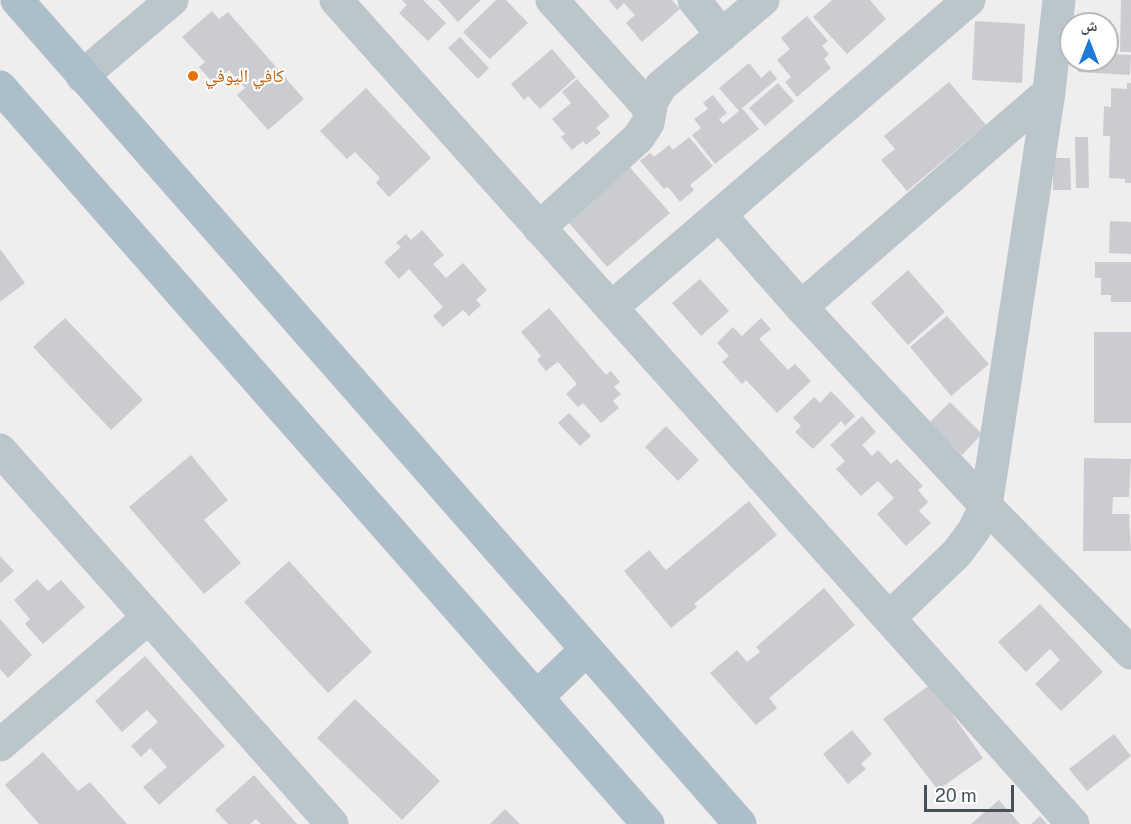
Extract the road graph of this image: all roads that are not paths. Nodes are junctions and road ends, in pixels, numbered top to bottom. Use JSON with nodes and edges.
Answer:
{"nodes":[{"id":1,"x":17,"y":0,"type":"edge"},
{"id":2,"x":172,"y":0,"type":"edge"},
{"id":3,"x":336,"y":0,"type":"edge"},
{"id":4,"x":552,"y":0,"type":"edge"},
{"id":5,"x":694,"y":0,"type":"edge"},
{"id":6,"x":764,"y":0,"type":"edge"},
{"id":7,"x":969,"y":0,"type":"edge"},
{"id":8,"x":1059,"y":0,"type":"edge"},
{"id":9,"x":722,"y":35,"type":"junction"},
{"id":10,"x":82,"y":76,"type":"junction"},
{"id":11,"x":0,"y":87,"type":"edge"},
{"id":12,"x":1049,"y":92,"type":"junction"},
{"id":13,"x":650,"y":109,"type":"junction"},
{"id":14,"x":720,"y":215,"type":"junction"},
{"id":15,"x":539,"y":228,"type":"junction"},
{"id":16,"x":801,"y":307,"type":"junction"},
{"id":17,"x":611,"y":308,"type":"junction"},
{"id":18,"x":0,"y":450,"type":"edge"},
{"id":19,"x":986,"y":506,"type":"junction"},
{"id":20,"x":148,"y":618,"type":"junction"},
{"id":21,"x":889,"y":618,"type":"junction"},
{"id":22,"x":586,"y":650,"type":"junction"},
{"id":23,"x":1131,"y":653,"type":"edge"},
{"id":24,"x":537,"y":697,"type":"junction"},
{"id":25,"x":0,"y":745,"type":"edge"},
{"id":26,"x":332,"y":824,"type":"edge"},
{"id":27,"x":648,"y":824,"type":"edge"},
{"id":28,"x":740,"y":824,"type":"edge"},
{"id":29,"x":1073,"y":824,"type":"edge"}],
"edges":[{"from":1,"to":10,"type":"main road"},
{"from":2,"to":10,"type":"street"},
{"from":3,"to":15,"type":"street"},
{"from":4,"to":13,"type":"street"},
{"from":5,"to":9,"type":"street"},
{"from":6,"to":9,"type":"street"},
{"from":7,"to":14,"type":"street"},
{"from":8,"to":12,"type":"street"},
{"from":9,"to":13,"type":"street"},
{"from":10,"to":22,"type":"main road"},
{"from":11,"to":24,"type":"main road"},
{"from":12,"to":16,"type":"street"},
{"from":12,"to":19,"type":"street"},
{"from":13,"to":15,"type":"street"},
{"from":14,"to":16,"type":"street"},
{"from":14,"to":17,"type":"street"},
{"from":15,"to":17,"type":"street"},
{"from":16,"to":19,"type":"street"},
{"from":17,"to":21,"type":"street"},
{"from":18,"to":20,"type":"street"},
{"from":19,"to":21,"type":"street"},
{"from":19,"to":23,"type":"street"},
{"from":20,"to":25,"type":"street"},
{"from":20,"to":26,"type":"street"},
{"from":21,"to":29,"type":"street"},
{"from":22,"to":24,"type":"main road"},
{"from":22,"to":28,"type":"main road"},
{"from":24,"to":27,"type":"main road"}]}
